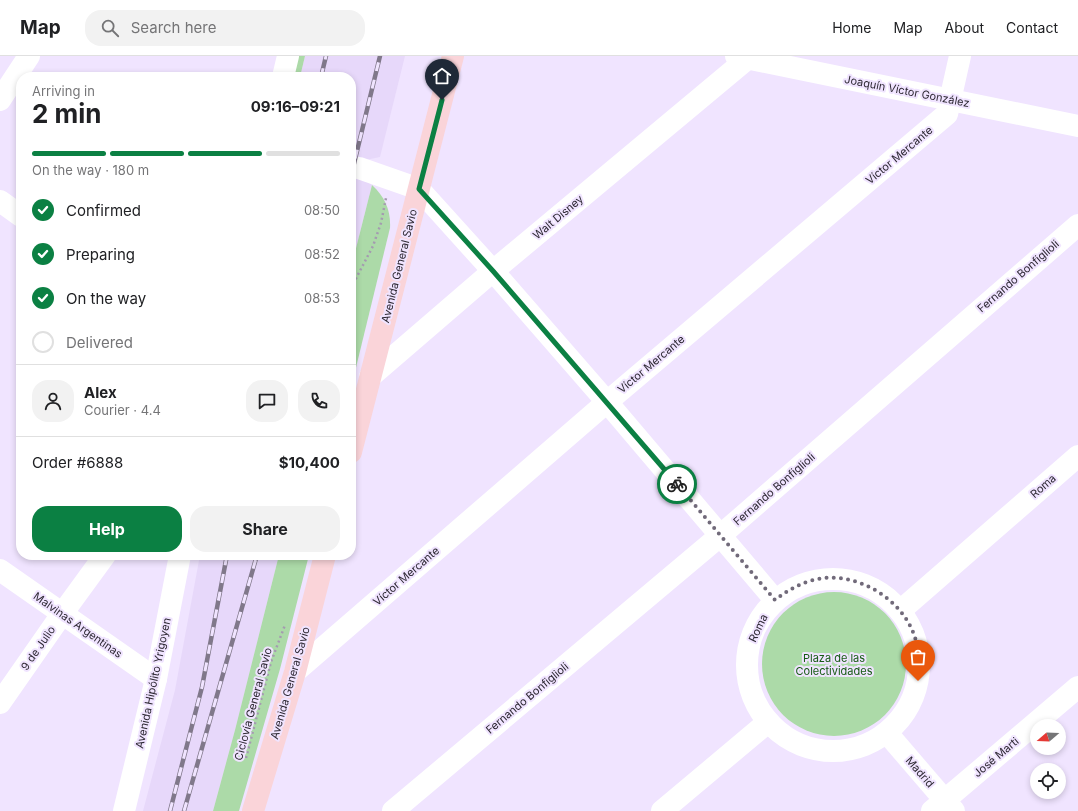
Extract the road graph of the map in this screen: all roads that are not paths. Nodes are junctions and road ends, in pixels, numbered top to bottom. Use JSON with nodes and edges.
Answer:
{"nodes":[{"id":1,"x":28,"y":56,"type":"edge"},
{"id":2,"x":288,"y":56,"type":"edge"},
{"id":3,"x":453,"y":56,"type":"edge"},
{"id":4,"x":960,"y":56,"type":"edge"},
{"id":5,"x":742,"y":57,"type":"edge"},
{"id":6,"x":18,"y":72,"type":"edge"},
{"id":7,"x":284,"y":72,"type":"edge"},
{"id":8,"x":16,"y":75,"type":"edge"},
{"id":9,"x":0,"y":100,"type":"edge"},
{"id":10,"x":951,"y":100,"type":"junction"},
{"id":11,"x":1078,"y":126,"type":"edge"},
{"id":12,"x":359,"y":168,"type":"dead end"},
{"id":13,"x":419,"y":189,"type":"junction"},
{"id":14,"x":0,"y":201,"type":"edge"},
{"id":15,"x":16,"y":212,"type":"edge"},
{"id":16,"x":1078,"y":225,"type":"edge"},
{"id":17,"x":493,"y":271,"type":"junction"},
{"id":18,"x":370,"y":378,"type":"junction"},
{"id":19,"x":607,"y":402,"type":"junction"},
{"id":20,"x":356,"y":433,"type":"edge"},
{"id":21,"x":1078,"y":456,"type":"edge"},
{"id":22,"x":721,"y":535,"type":"junction"},
{"id":23,"x":101,"y":560,"type":"edge"},
{"id":24,"x":179,"y":560,"type":"edge"},
{"id":25,"x":324,"y":560,"type":"edge"},
{"id":26,"x":0,"y":570,"type":"edge"},
{"id":27,"x":775,"y":600,"type":"junction"},
{"id":28,"x":900,"y":611,"type":"junction"},
{"id":29,"x":62,"y":614,"type":"junction"},
{"id":30,"x":295,"y":672,"type":"junction"},
{"id":31,"x":156,"y":679,"type":"junction"},
{"id":32,"x":1078,"y":687,"type":"edge"},
{"id":33,"x":0,"y":703,"type":"edge"},
{"id":34,"x":768,"y":722,"type":"junction"},
{"id":35,"x":887,"y":733,"type":"junction"},
{"id":36,"x":943,"y":807,"type":"edge"},
{"id":37,"x":124,"y":811,"type":"edge"},
{"id":38,"x":253,"y":811,"type":"edge"},
{"id":39,"x":393,"y":811,"type":"edge"},
{"id":40,"x":662,"y":811,"type":"edge"}],
"edges":[{"from":1,"to":6,"type":"street"},
{"from":2,"to":7,"type":"street"},
{"from":3,"to":13,"type":"main road","name":"Avenida General Savio"},
{"from":4,"to":10,"type":"street","name":"Víctor Mercante"},
{"from":5,"to":10,"type":"street","name":"Joaquín Víctor González"},
{"from":5,"to":17,"type":"street","name":"Walt Disney"},
{"from":8,"to":9,"type":"street"},
{"from":10,"to":11,"type":"street","name":"Joaquín Víctor González"},
{"from":10,"to":19,"type":"street","name":"Víctor Mercante"},
{"from":12,"to":13,"type":"street"},
{"from":13,"to":17,"type":"street"},
{"from":13,"to":18,"type":"main road","name":"Avenida General Savio"},
{"from":14,"to":15,"type":"street"},
{"from":16,"to":22,"type":"street","name":"Fernando Bonfiglioli"},
{"from":17,"to":18,"type":"street","name":"Walt Disney"},
{"from":17,"to":19,"type":"street"},
{"from":18,"to":20,"type":"main road","name":"Avenida General Savio"},
{"from":19,"to":22,"type":"street"},
{"from":19,"to":30,"type":"street","name":"Víctor Mercante"},
{"from":21,"to":28,"type":"street","name":"Roma"},
{"from":22,"to":27,"type":"street"},
{"from":22,"to":39,"type":"street","name":"Fernando Bonfiglioli"},
{"from":23,"to":29,"type":"street","name":"9 de Julio"},
{"from":24,"to":31,"type":"street","name":"Avenida Hipólito Yrigoyen"},
{"from":25,"to":30,"type":"main road","name":"Avenida General Savio"},
{"from":26,"to":29,"type":"street","name":"Malvinas Argentinas"},
{"from":27,"to":28,"type":"street","name":"Roma"},
{"from":27,"to":34,"type":"street","name":"Roma"},
{"from":28,"to":35,"type":"street","name":"Roma"},
{"from":29,"to":31,"type":"street","name":"Malvinas Argentinas"},
{"from":29,"to":33,"type":"street","name":"9 de Julio"},
{"from":30,"to":38,"type":"main road","name":"Avenida General Savio"},
{"from":31,"to":37,"type":"street","name":"Avenida Hipólito Yrigoyen"},
{"from":32,"to":36,"type":"street","name":"José Marti"},
{"from":34,"to":35,"type":"street","name":"Roma"},
{"from":34,"to":40,"type":"street"},
{"from":35,"to":36,"type":"street","name":"Madrid"}]}
